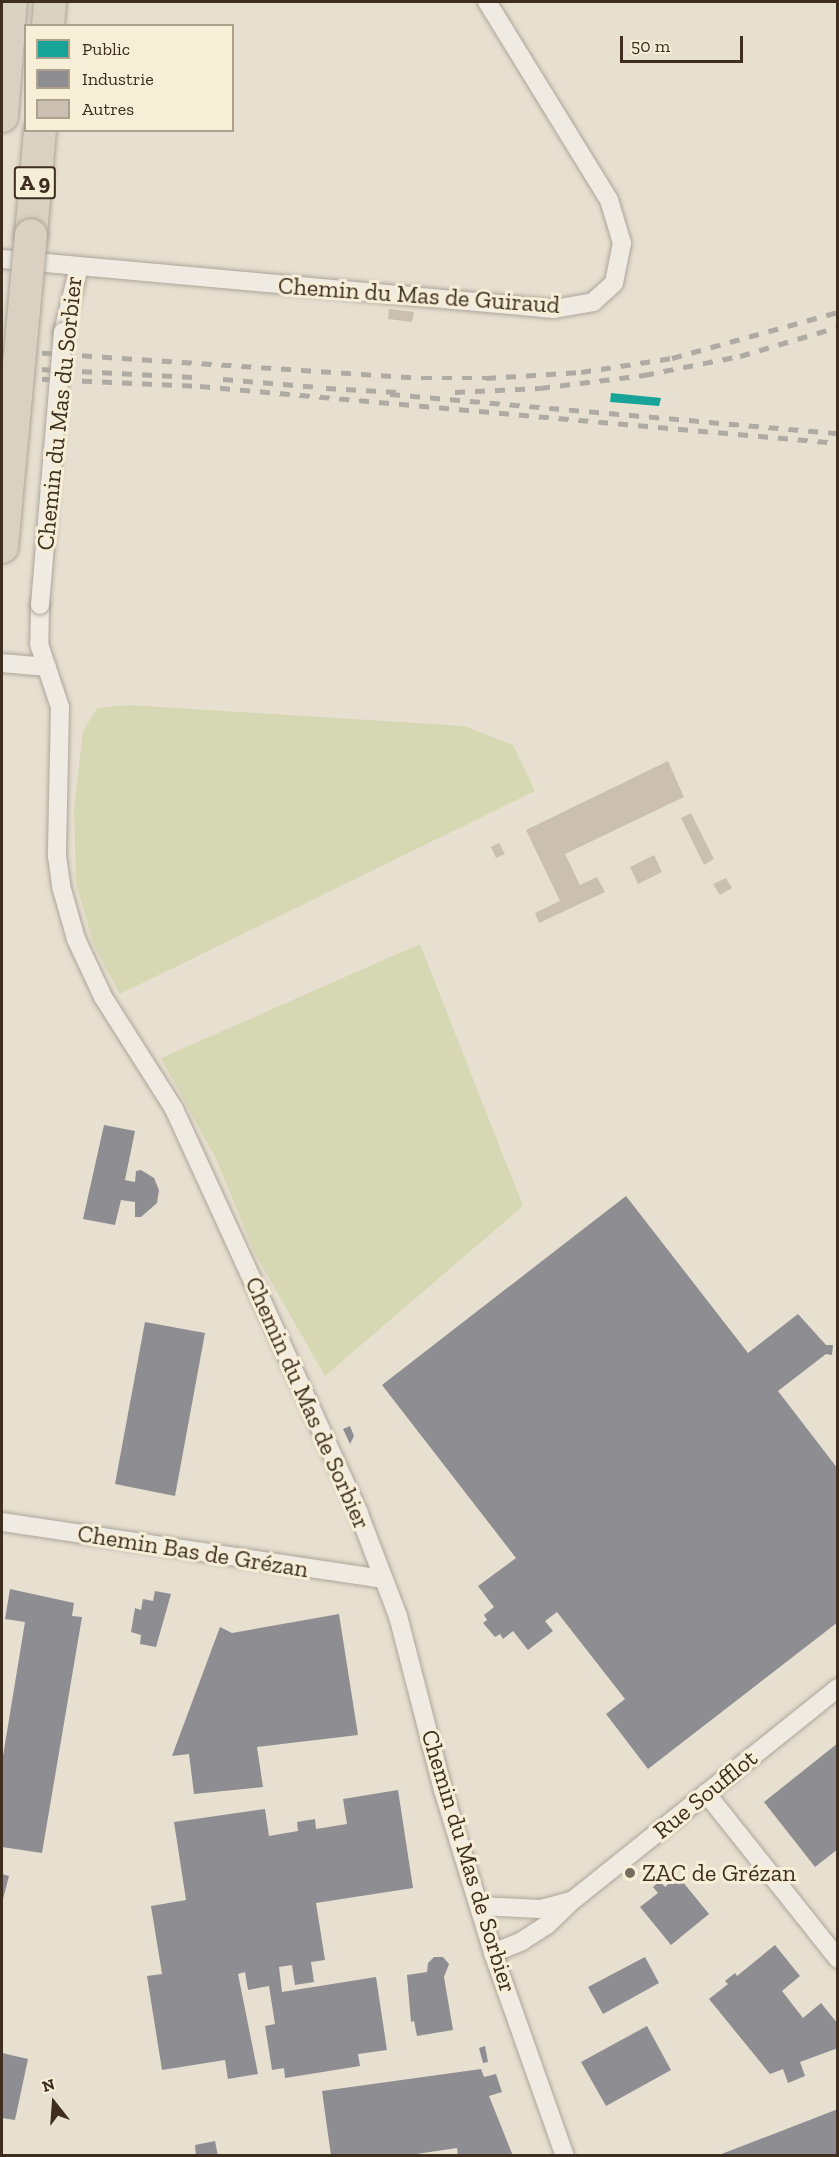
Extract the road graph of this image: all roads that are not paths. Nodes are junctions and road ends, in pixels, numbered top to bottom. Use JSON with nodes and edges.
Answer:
{"nodes":[{"id":1,"x":11,"y":2,"type":"edge"},
{"id":2,"x":50,"y":2,"type":"edge"},
{"id":3,"x":487,"y":2,"type":"edge"},
{"id":4,"x":48,"y":24,"type":"edge"},
{"id":5,"x":2,"y":116,"type":"edge"},
{"id":6,"x":40,"y":132,"type":"edge"},
{"id":7,"x":2,"y":259,"type":"edge"},
{"id":8,"x":79,"y":267,"type":"junction"},
{"id":9,"x":2,"y":547,"type":"edge"},
{"id":10,"x":2,"y":663,"type":"edge"},
{"id":11,"x":47,"y":667,"type":"junction"},
{"id":12,"x":2,"y":1522,"type":"edge"},
{"id":13,"x":384,"y":1579,"type":"junction"},
{"id":14,"x":837,"y":1688,"type":"edge"},
{"id":15,"x":706,"y":1793,"type":"junction"},
{"id":16,"x":572,"y":1900,"type":"junction"},
{"id":17,"x":479,"y":1906,"type":"junction"},
{"id":18,"x":493,"y":1953,"type":"junction"},
{"id":19,"x":837,"y":1959,"type":"edge"},
{"id":20,"x":565,"y":2156,"type":"edge"}],
"edges":[{"from":1,"to":5,"type":"highway"},
{"from":2,"to":4,"type":"highway"},
{"from":3,"to":8,"type":"street","name":"Chemin du Mas de Guiraud"},
{"from":6,"to":9,"type":"highway","number":"A 9","bridge":true},
{"from":7,"to":8,"type":"street","name":"Chemin du Mas du Sorbier"},
{"from":8,"to":11,"type":"street","name":"Chemin du Mas du Sorbier","bridge":true},
{"from":10,"to":11,"type":"street"},
{"from":11,"to":13,"type":"street","name":"Chemin du Mas de Sorbier"},
{"from":12,"to":13,"type":"street","name":"Chemin Bas de Grézan"},
{"from":13,"to":17,"type":"street","name":"Chemin du Mas de Sorbier"},
{"from":14,"to":15,"type":"street","name":"Rue Soufflot"},
{"from":15,"to":16,"type":"street","name":"Rue Soufflot"},
{"from":15,"to":19,"type":"street"},
{"from":16,"to":17,"type":"street","name":"Rue Soufflot"},
{"from":16,"to":18,"type":"street","name":"Rue Soufflot"},
{"from":17,"to":18,"type":"street","name":"Chemin du Mas de Sorbier"},
{"from":18,"to":20,"type":"street","name":"Chemin du Mas de Sorbier"}]}
